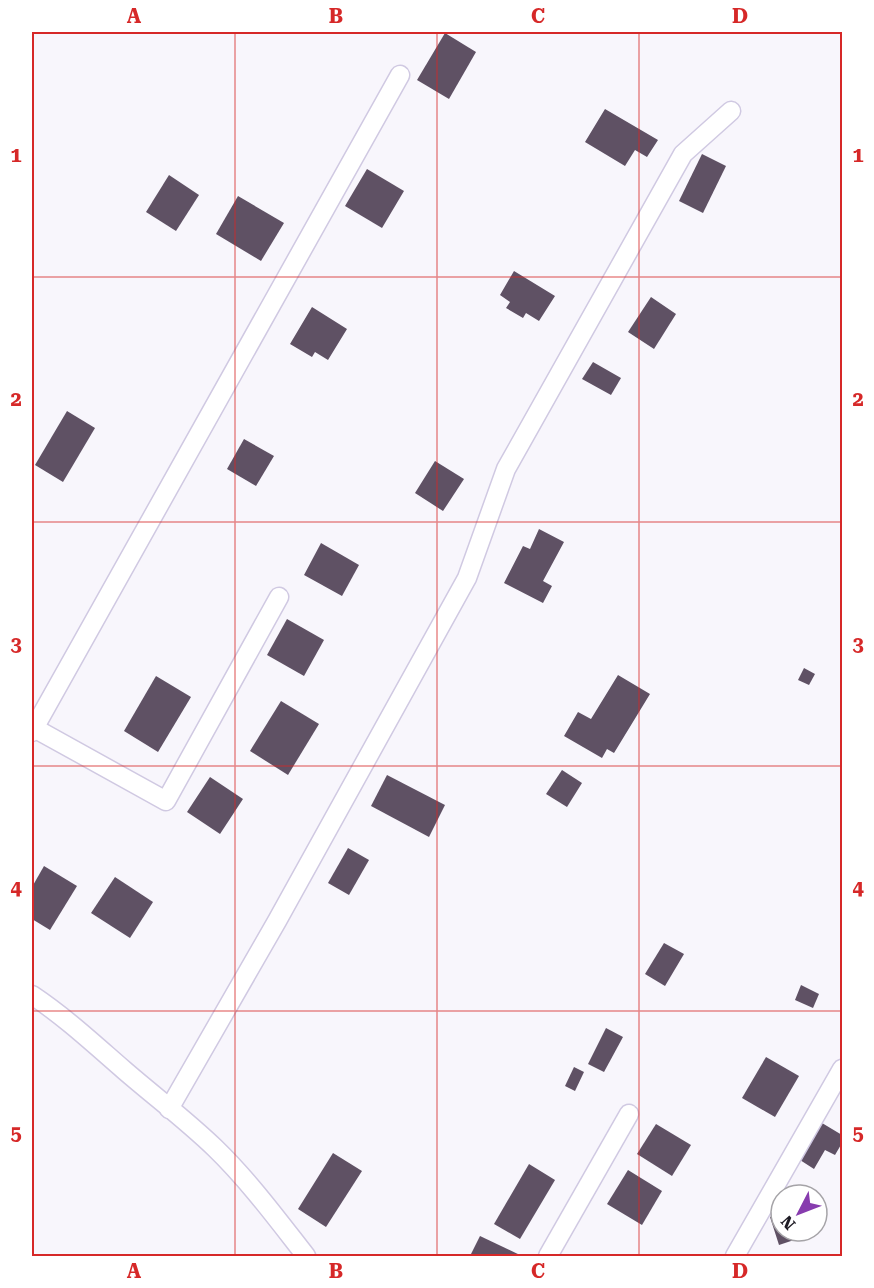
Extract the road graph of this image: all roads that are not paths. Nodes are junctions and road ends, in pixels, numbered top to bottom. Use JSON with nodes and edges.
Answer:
{"nodes":[{"id":1,"x":400,"y":75,"type":"dead end"},
{"id":2,"x":731,"y":111,"type":"dead end"},
{"id":3,"x":279,"y":597,"type":"dead end"},
{"id":4,"x":33,"y":730,"type":"edge"},
{"id":5,"x":32,"y":995,"type":"edge"},
{"id":6,"x":843,"y":1069,"type":"edge"},
{"id":7,"x":169,"y":1109,"type":"junction"},
{"id":8,"x":629,"y":1114,"type":"dead end"},
{"id":9,"x":306,"y":1257,"type":"edge"},
{"id":10,"x":548,"y":1257,"type":"edge"},
{"id":11,"x":735,"y":1257,"type":"edge"}],
"edges":[{"from":1,"to":4,"type":"street"},
{"from":2,"to":7,"type":"street"},
{"from":3,"to":4,"type":"street"},
{"from":5,"to":7,"type":"street"},
{"from":6,"to":11,"type":"street"},
{"from":7,"to":9,"type":"street"},
{"from":8,"to":10,"type":"street"}]}
